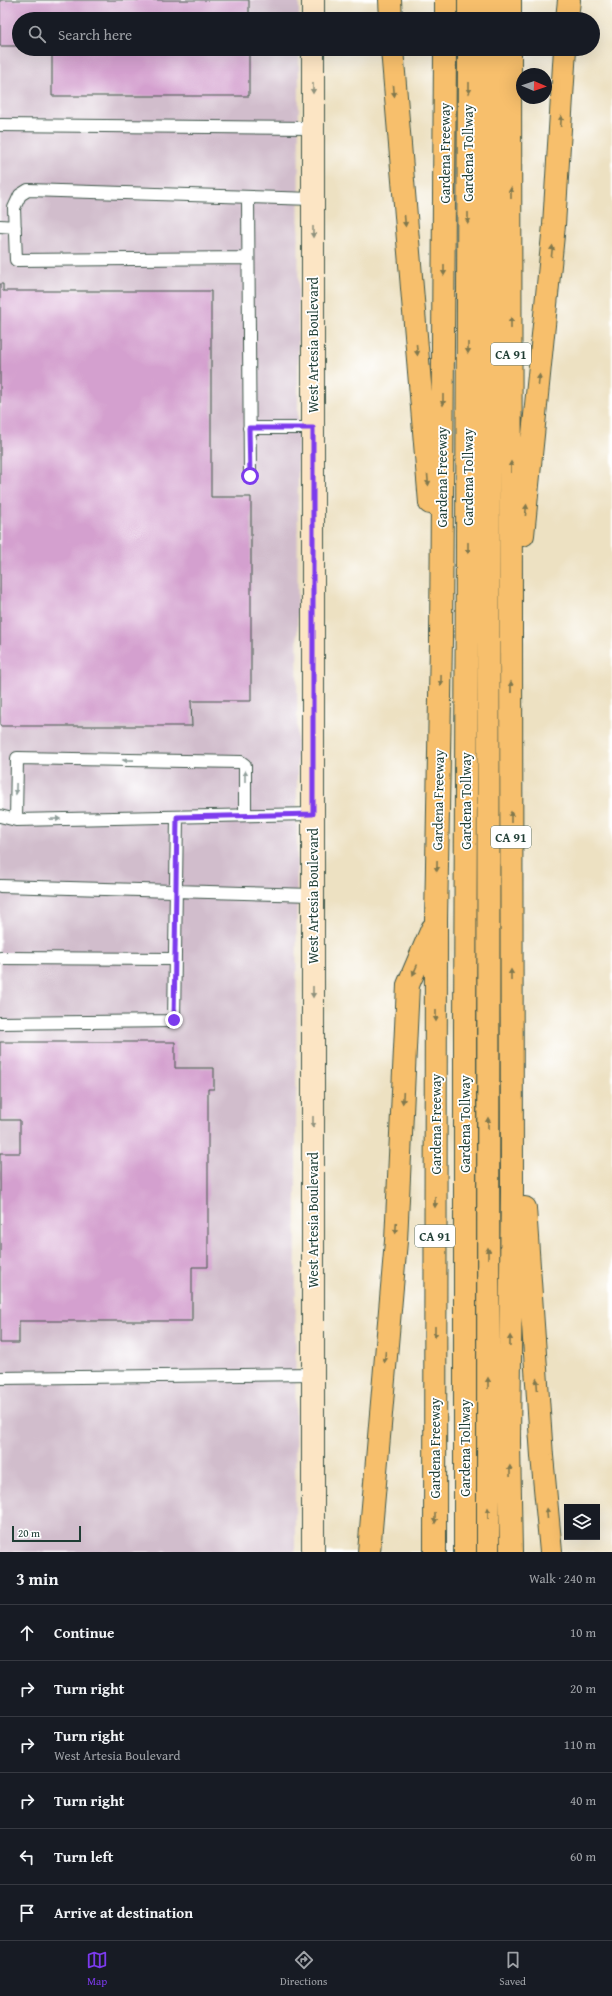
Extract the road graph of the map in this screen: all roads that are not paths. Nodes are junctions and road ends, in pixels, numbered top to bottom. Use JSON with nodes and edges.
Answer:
{"nodes":[{"id":1,"x":313,"y":0,"type":"edge"},
{"id":2,"x":390,"y":0,"type":"edge"},
{"id":3,"x":446,"y":0,"type":"edge"},
{"id":4,"x":469,"y":0,"type":"edge"},
{"id":5,"x":489,"y":0,"type":"edge"},
{"id":6,"x":510,"y":0,"type":"edge"},
{"id":7,"x":569,"y":0,"type":"edge"},
{"id":8,"x":313,"y":12,"type":"edge"},
{"id":9,"x":391,"y":12,"type":"edge"},
{"id":10,"x":446,"y":12,"type":"edge"},
{"id":11,"x":469,"y":12,"type":"edge"},
{"id":12,"x":489,"y":12,"type":"edge"},
{"id":13,"x":510,"y":12,"type":"edge"},
{"id":14,"x":568,"y":12,"type":"edge"},
{"id":15,"x":313,"y":56,"type":"edge"},
{"id":16,"x":393,"y":56,"type":"edge"},
{"id":17,"x":445,"y":56,"type":"edge"},
{"id":18,"x":469,"y":56,"type":"edge"},
{"id":19,"x":489,"y":56,"type":"edge"},
{"id":20,"x":510,"y":56,"type":"edge"},
{"id":21,"x":565,"y":56,"type":"edge"},
{"id":22,"x":0,"y":125,"type":"edge"},
{"id":23,"x":313,"y":128,"type":"junction"},
{"id":24,"x":248,"y":197,"type":"junction"},
{"id":25,"x":313,"y":199,"type":"junction"},
{"id":26,"x":0,"y":226,"type":"edge"},
{"id":27,"x":15,"y":227,"type":"junction"},
{"id":28,"x":248,"y":258,"type":"junction"},
{"id":29,"x":249,"y":428,"type":"junction"},
{"id":30,"x":313,"y":428,"type":"junction"},
{"id":31,"x":250,"y":476,"type":"dead end"},
{"id":32,"x":441,"y":641,"type":"junction"},
{"id":33,"x":511,"y":660,"type":"junction"},
{"id":34,"x":313,"y":814,"type":"junction"},
{"id":35,"x":0,"y":816,"type":"edge"},
{"id":36,"x":245,"y":816,"type":"junction"},
{"id":37,"x":177,"y":817,"type":"junction"},
{"id":38,"x":16,"y":820,"type":"junction"},
{"id":39,"x":0,"y":886,"type":"edge"},
{"id":40,"x":176,"y":892,"type":"junction"},
{"id":41,"x":313,"y":895,"type":"junction"},
{"id":42,"x":436,"y":921,"type":"junction"},
{"id":43,"x":0,"y":958,"type":"edge"},
{"id":44,"x":175,"y":959,"type":"junction"},
{"id":45,"x":511,"y":1014,"type":"junction"},
{"id":46,"x":0,"y":1023,"type":"edge"},
{"id":47,"x":313,"y":1374,"type":"junction"},
{"id":48,"x":0,"y":1378,"type":"edge"},
{"id":49,"x":313,"y":1552,"type":"edge"},
{"id":50,"x":369,"y":1552,"type":"edge"},
{"id":51,"x":435,"y":1552,"type":"edge"},
{"id":52,"x":465,"y":1552,"type":"edge"},
{"id":53,"x":488,"y":1552,"type":"edge"},
{"id":54,"x":511,"y":1552,"type":"edge"},
{"id":55,"x":551,"y":1552,"type":"edge"}],
"edges":[{"from":1,"to":8,"type":"main road"},
{"from":2,"to":9,"type":"highway"},
{"from":3,"to":10,"type":"highway"},
{"from":4,"to":11,"type":"highway"},
{"from":5,"to":12,"type":"highway"},
{"from":6,"to":13,"type":"highway"},
{"from":7,"to":14,"type":"highway"},
{"from":15,"to":23,"type":"main road","name":"West Artesia Boulevard","one_way":true},
{"from":16,"to":32,"type":"highway","one_way":true},
{"from":17,"to":32,"type":"highway","name":"Gardena Freeway","number":"CA 91","one_way":true},
{"from":18,"to":52,"type":"highway","name":"Gardena Tollway","one_way":true},
{"from":53,"to":19,"type":"highway","name":"Gardena Tollway","one_way":true},
{"from":33,"to":20,"type":"highway","number":"CA 91","one_way":true},
{"from":33,"to":21,"type":"highway","one_way":true},
{"from":22,"to":23,"type":"lane"},
{"from":23,"to":25,"type":"main road","name":"West Artesia Boulevard"},
{"from":24,"to":25,"type":"lane"},
{"from":24,"to":27,"type":"lane"},
{"from":24,"to":28,"type":"lane"},
{"from":25,"to":30,"type":"main road","name":"West Artesia Boulevard","one_way":true},
{"from":26,"to":27,"type":"lane"},
{"from":27,"to":28,"type":"lane"},
{"from":28,"to":29,"type":"lane"},
{"from":29,"to":30,"type":"lane"},
{"from":29,"to":31,"type":"lane"},
{"from":30,"to":34,"type":"main road","name":"West Artesia Boulevard"},
{"from":32,"to":42,"type":"highway","name":"Gardena Freeway","number":"CA 91","one_way":true},
{"from":45,"to":33,"type":"highway","number":"CA 91","one_way":true},
{"from":34,"to":36,"type":"lane"},
{"from":34,"to":41,"type":"main road","name":"West Artesia Boulevard"},
{"from":35,"to":38,"type":"lane"},
{"from":36,"to":37,"type":"lane"},
{"from":36,"to":38,"type":"lane","one_way":true},
{"from":38,"to":37,"type":"lane","one_way":true},
{"from":37,"to":40,"type":"lane"},
{"from":39,"to":40,"type":"lane"},
{"from":40,"to":41,"type":"lane"},
{"from":40,"to":44,"type":"lane"},
{"from":41,"to":47,"type":"main road","name":"West Artesia Boulevard","one_way":true},
{"from":42,"to":50,"type":"highway","one_way":true},
{"from":42,"to":51,"type":"highway","name":"Gardena Freeway","number":"CA 91","one_way":true},
{"from":43,"to":44,"type":"lane"},
{"from":44,"to":46,"type":"lane"},
{"from":54,"to":45,"type":"highway","number":"CA 91","one_way":true},
{"from":55,"to":45,"type":"highway","one_way":true},
{"from":47,"to":48,"type":"lane"},
{"from":47,"to":49,"type":"main road","name":"West Artesia Boulevard"}]}
